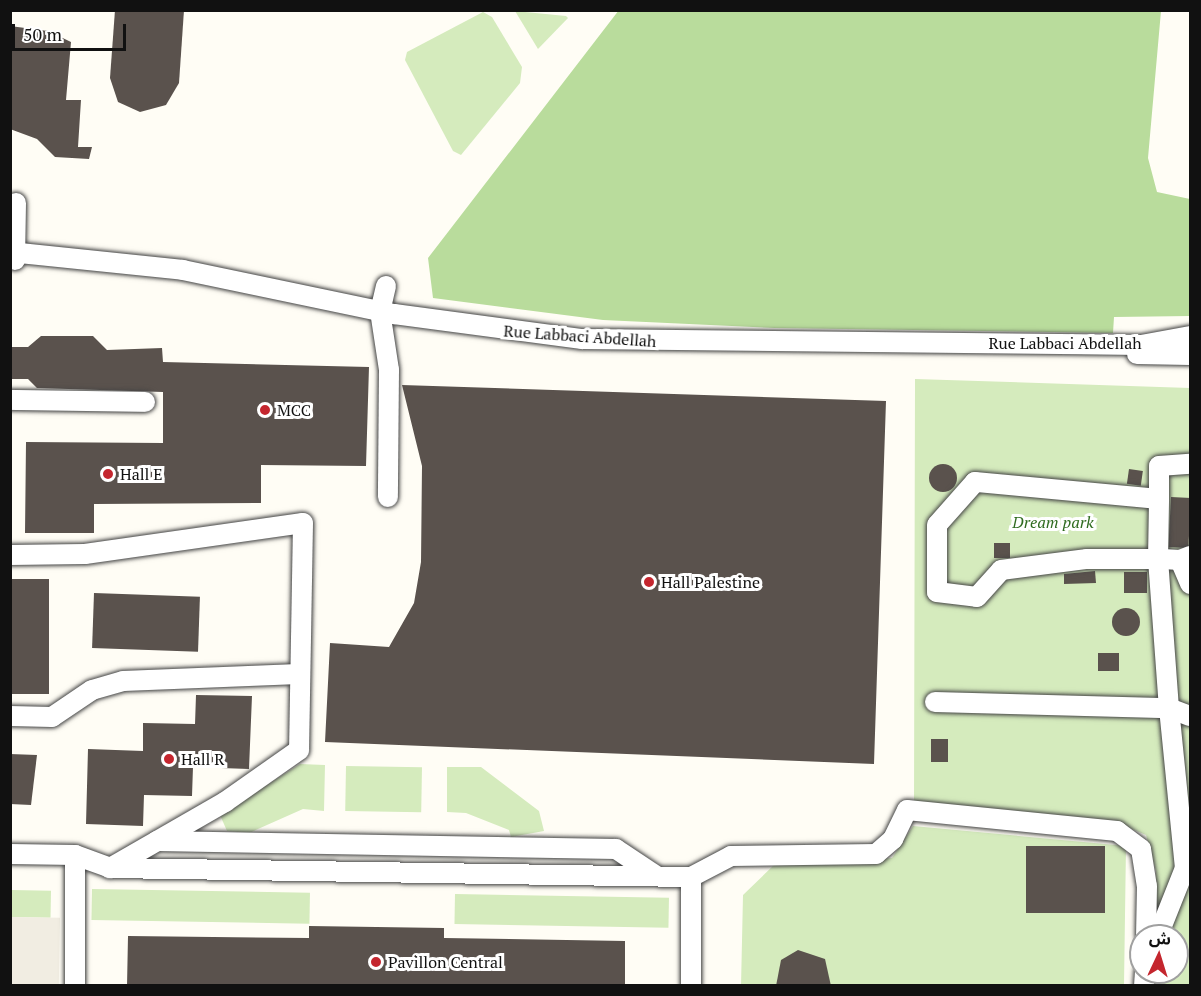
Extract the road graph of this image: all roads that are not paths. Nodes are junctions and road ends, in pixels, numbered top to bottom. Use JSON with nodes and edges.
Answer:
{"nodes":[{"id":1,"x":16,"y":203,"type":"dead end"},
{"id":2,"x":13,"y":256,"type":"edge"},
{"id":3,"x":392,"y":288,"type":"dead end"},
{"id":4,"x":387,"y":316,"type":"junction"},
{"id":5,"x":1191,"y":336,"type":"edge"},
{"id":6,"x":1191,"y":355,"type":"edge"},
{"id":7,"x":10,"y":400,"type":"edge"},
{"id":8,"x":145,"y":402,"type":"dead end"},
{"id":9,"x":1191,"y":464,"type":"edge"},
{"id":10,"x":388,"y":497,"type":"dead end"},
{"id":11,"x":1158,"y":499,"type":"junction"},
{"id":12,"x":10,"y":555,"type":"edge"},
{"id":13,"x":1185,"y":558,"type":"edge"},
{"id":14,"x":1158,"y":559,"type":"junction"},
{"id":15,"x":1191,"y":584,"type":"edge"},
{"id":16,"x":298,"y":674,"type":"junction"},
{"id":17,"x":935,"y":702,"type":"dead end"},
{"id":18,"x":1169,"y":708,"type":"junction"},
{"id":19,"x":10,"y":716,"type":"edge"},
{"id":20,"x":1191,"y":717,"type":"edge"},
{"id":21,"x":157,"y":841,"type":"junction"},
{"id":22,"x":10,"y":854,"type":"edge"},
{"id":23,"x":75,"y":855,"type":"junction"},
{"id":24,"x":110,"y":868,"type":"junction"},
{"id":25,"x":655,"y":876,"type":"junction"},
{"id":26,"x":691,"y":877,"type":"junction"},
{"id":27,"x":1146,"y":924,"type":"edge"},
{"id":28,"x":1163,"y":924,"type":"edge"},
{"id":29,"x":75,"y":986,"type":"edge"},
{"id":30,"x":691,"y":986,"type":"edge"}],
"edges":[{"from":1,"to":2,"type":"street"},
{"from":2,"to":4,"type":"street","name":"Rue Labbaci Abdellah"},
{"from":3,"to":4,"type":"street"},
{"from":4,"to":5,"type":"street","name":"Rue Labbaci Abdellah"},
{"from":4,"to":6,"type":"street","name":"Rue Labbaci Abdellah"},
{"from":4,"to":10,"type":"street"},
{"from":7,"to":8,"type":"street"},
{"from":9,"to":11,"type":"street"},
{"from":11,"to":14,"type":"street"},
{"from":11,"to":14,"type":"street"},
{"from":12,"to":16,"type":"street"},
{"from":13,"to":14,"type":"street"},
{"from":13,"to":15,"type":"street"},
{"from":14,"to":18,"type":"street"},
{"from":16,"to":19,"type":"street"},
{"from":16,"to":21,"type":"street"},
{"from":17,"to":18,"type":"street"},
{"from":18,"to":20,"type":"street"},
{"from":18,"to":28,"type":"street"},
{"from":21,"to":24,"type":"street"},
{"from":21,"to":25,"type":"street"},
{"from":22,"to":23,"type":"street"},
{"from":23,"to":24,"type":"street"},
{"from":23,"to":29,"type":"street"},
{"from":24,"to":25,"type":"street"},
{"from":25,"to":26,"type":"street"},
{"from":26,"to":27,"type":"street"},
{"from":26,"to":30,"type":"street"}]}
